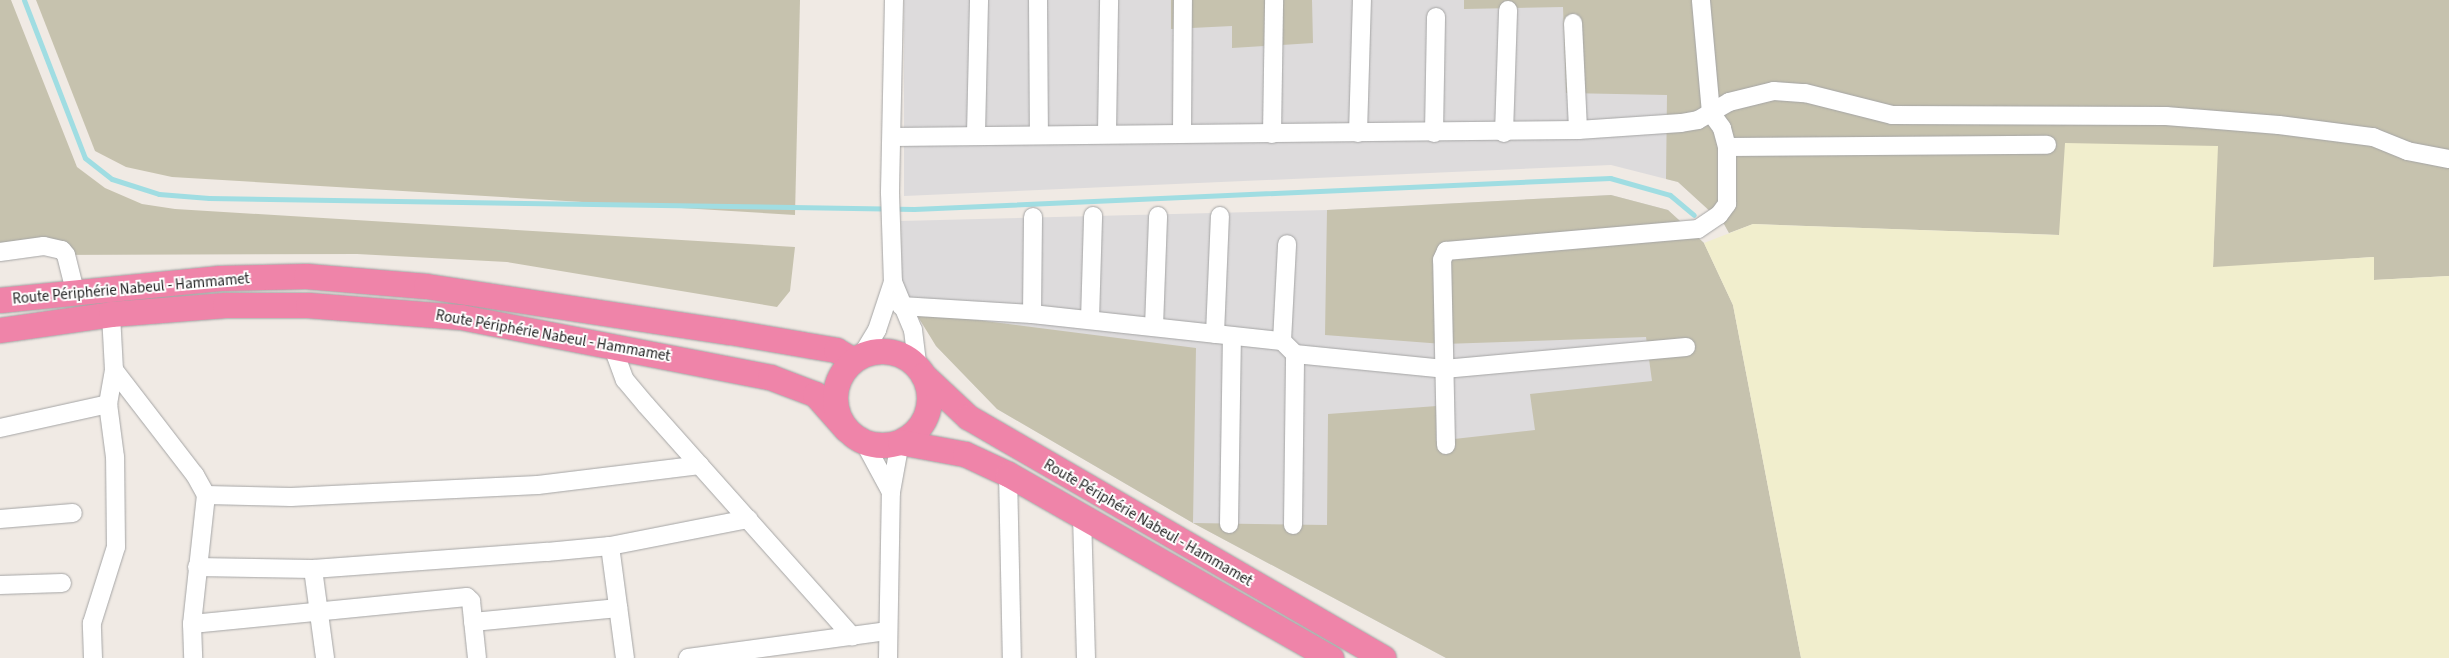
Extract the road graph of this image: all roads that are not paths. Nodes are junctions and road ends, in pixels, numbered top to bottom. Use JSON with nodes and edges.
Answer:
{"nodes":[{"id":1,"x":894,"y":0,"type":"edge"},
{"id":2,"x":979,"y":0,"type":"edge"},
{"id":3,"x":1038,"y":0,"type":"edge"},
{"id":4,"x":1108,"y":0,"type":"edge"},
{"id":5,"x":1183,"y":0,"type":"edge"},
{"id":6,"x":1274,"y":0,"type":"edge"},
{"id":7,"x":1362,"y":0,"type":"edge"},
{"id":8,"x":1701,"y":0,"type":"edge"},
{"id":9,"x":1508,"y":10,"type":"dead end"},
{"id":10,"x":1436,"y":17,"type":"dead end"},
{"id":11,"x":1573,"y":22,"type":"dead end"},
{"id":12,"x":1711,"y":113,"type":"junction"},
{"id":13,"x":1578,"y":130,"type":"junction"},
{"id":14,"x":1039,"y":133,"type":"junction"},
{"id":15,"x":1107,"y":133,"type":"junction"},
{"id":16,"x":1182,"y":133,"type":"junction"},
{"id":17,"x":1358,"y":133,"type":"junction"},
{"id":18,"x":1434,"y":133,"type":"junction"},
{"id":19,"x":1504,"y":133,"type":"junction"},
{"id":20,"x":976,"y":134,"type":"junction"},
{"id":21,"x":1272,"y":134,"type":"junction"},
{"id":22,"x":893,"y":137,"type":"junction"},
{"id":23,"x":2046,"y":145,"type":"dead end"},
{"id":24,"x":1727,"y":147,"type":"junction"},
{"id":25,"x":2449,"y":159,"type":"edge"},
{"id":26,"x":1093,"y":216,"type":"dead end"},
{"id":27,"x":1158,"y":216,"type":"dead end"},
{"id":28,"x":1220,"y":216,"type":"dead end"},
{"id":29,"x":1033,"y":217,"type":"dead end"},
{"id":30,"x":1286,"y":244,"type":"dead end"},
{"id":31,"x":0,"y":252,"type":"edge"},
{"id":32,"x":893,"y":282,"type":"junction"},
{"id":33,"x":75,"y":291,"type":"junction"},
{"id":34,"x":0,"y":300,"type":"edge"},
{"id":35,"x":901,"y":306,"type":"junction"},
{"id":36,"x":111,"y":314,"type":"junction"},
{"id":37,"x":1032,"y":314,"type":"junction"},
{"id":38,"x":1090,"y":320,"type":"junction"},
{"id":39,"x":1154,"y":327,"type":"junction"},
{"id":40,"x":0,"y":330,"type":"edge"},
{"id":41,"x":1215,"y":334,"type":"junction"},
{"id":42,"x":1232,"y":336,"type":"junction"},
{"id":43,"x":1282,"y":341,"type":"junction"},
{"id":44,"x":612,"y":345,"type":"junction"},
{"id":45,"x":1686,"y":347,"type":"dead end"},
{"id":46,"x":1295,"y":354,"type":"junction"},
{"id":47,"x":857,"y":358,"type":"junction"},
{"id":48,"x":1444,"y":369,"type":"junction"},
{"id":49,"x":114,"y":370,"type":"junction"},
{"id":50,"x":921,"y":371,"type":"junction"},
{"id":51,"x":106,"y":404,"type":"junction"},
{"id":52,"x":0,"y":428,"type":"edge"},
{"id":53,"x":855,"y":435,"type":"junction"},
{"id":54,"x":900,"y":442,"type":"junction"},
{"id":55,"x":1446,"y":445,"type":"dead end"},
{"id":56,"x":700,"y":466,"type":"junction"},
{"id":57,"x":1008,"y":474,"type":"junction"},
{"id":58,"x":891,"y":492,"type":"junction"},
{"id":59,"x":206,"y":495,"type":"junction"},
{"id":60,"x":73,"y":512,"type":"dead end"},
{"id":61,"x":1082,"y":515,"type":"junction"},
{"id":62,"x":0,"y":519,"type":"edge"},
{"id":63,"x":748,"y":519,"type":"junction"},
{"id":64,"x":1230,"y":524,"type":"dead end"},
{"id":65,"x":1293,"y":526,"type":"dead end"},
{"id":66,"x":610,"y":546,"type":"junction"},
{"id":67,"x":197,"y":567,"type":"junction"},
{"id":68,"x":313,"y":569,"type":"junction"},
{"id":69,"x":62,"y":583,"type":"dead end"},
{"id":70,"x":0,"y":585,"type":"edge"},
{"id":71,"x":618,"y":608,"type":"junction"},
{"id":72,"x":319,"y":611,"type":"junction"},
{"id":73,"x":473,"y":622,"type":"junction"},
{"id":74,"x":192,"y":624,"type":"junction"},
{"id":75,"x":888,"y":631,"type":"junction"},
{"id":76,"x":852,"y":636,"type":"junction"},
{"id":77,"x":93,"y":658,"type":"edge"},
{"id":78,"x":193,"y":658,"type":"edge"},
{"id":79,"x":325,"y":658,"type":"edge"},
{"id":80,"x":476,"y":658,"type":"edge"},
{"id":81,"x":625,"y":658,"type":"edge"},
{"id":82,"x":688,"y":658,"type":"edge"},
{"id":83,"x":888,"y":658,"type":"edge"},
{"id":84,"x":1012,"y":658,"type":"edge"},
{"id":85,"x":1086,"y":658,"type":"edge"},
{"id":86,"x":1331,"y":658,"type":"edge"},
{"id":87,"x":1383,"y":658,"type":"edge"}],
"edges":[{"from":1,"to":22,"type":"street"},
{"from":2,"to":20,"type":"street"},
{"from":3,"to":14,"type":"street"},
{"from":4,"to":15,"type":"street"},
{"from":5,"to":16,"type":"street"},
{"from":6,"to":21,"type":"street"},
{"from":7,"to":17,"type":"street"},
{"from":8,"to":12,"type":"street"},
{"from":9,"to":19,"type":"street"},
{"from":10,"to":18,"type":"street"},
{"from":11,"to":13,"type":"street"},
{"from":12,"to":13,"type":"street"},
{"from":12,"to":24,"type":"street"},
{"from":12,"to":25,"type":"street"},
{"from":13,"to":19,"type":"street"},
{"from":14,"to":15,"type":"street"},
{"from":14,"to":20,"type":"street"},
{"from":15,"to":16,"type":"street"},
{"from":16,"to":21,"type":"street"},
{"from":17,"to":18,"type":"street"},
{"from":17,"to":21,"type":"street"},
{"from":18,"to":19,"type":"street"},
{"from":20,"to":22,"type":"street"},
{"from":22,"to":32,"type":"street"},
{"from":23,"to":24,"type":"street"},
{"from":24,"to":48,"type":"street"},
{"from":26,"to":38,"type":"street"},
{"from":27,"to":39,"type":"street"},
{"from":28,"to":41,"type":"street"},
{"from":29,"to":37,"type":"street"},
{"from":30,"to":43,"type":"street"},
{"from":31,"to":33,"type":"street"},
{"from":32,"to":35,"type":"street"},
{"from":32,"to":47,"type":"street"},
{"from":33,"to":34,"type":"highway","name":"Route Périphérie Nabeul - Hammamet"},
{"from":33,"to":47,"type":"highway","name":"Route Périphérie Nabeul - Hammamet"},
{"from":35,"to":37,"type":"street"},
{"from":35,"to":50,"type":"street"},
{"from":36,"to":40,"type":"highway","name":"Route Périphérie Nabeul - Hammamet"},
{"from":36,"to":44,"type":"highway","name":"Route Périphérie Nabeul - Hammamet"},
{"from":36,"to":49,"type":"street"},
{"from":37,"to":38,"type":"street"},
{"from":38,"to":39,"type":"street"},
{"from":39,"to":41,"type":"street"},
{"from":41,"to":42,"type":"street"},
{"from":42,"to":43,"type":"street"},
{"from":42,"to":64,"type":"street"},
{"from":43,"to":46,"type":"street"},
{"from":44,"to":53,"type":"highway","name":"Route Périphérie Nabeul - Hammamet"},
{"from":44,"to":56,"type":"street"},
{"from":45,"to":48,"type":"street"},
{"from":46,"to":48,"type":"street"},
{"from":46,"to":65,"type":"street"},
{"from":47,"to":50,"type":"highway"},
{"from":47,"to":53,"type":"highway"},
{"from":48,"to":55,"type":"street"},
{"from":49,"to":51,"type":"street"},
{"from":49,"to":59,"type":"street"},
{"from":50,"to":54,"type":"highway"},
{"from":50,"to":87,"type":"highway","name":"Route Périphérie Nabeul - Hammamet"},
{"from":51,"to":52,"type":"street"},
{"from":51,"to":77,"type":"street"},
{"from":53,"to":54,"type":"highway"},
{"from":53,"to":58,"type":"street"},
{"from":54,"to":57,"type":"highway","name":"Route Périphérie Nabeul - Hammamet"},
{"from":54,"to":58,"type":"street"},
{"from":56,"to":59,"type":"street"},
{"from":56,"to":63,"type":"street"},
{"from":57,"to":61,"type":"highway","name":"Route Périphérie Nabeul - Hammamet"},
{"from":57,"to":84,"type":"street"},
{"from":58,"to":75,"type":"street"},
{"from":59,"to":67,"type":"street"},
{"from":60,"to":62,"type":"street"},
{"from":61,"to":85,"type":"street"},
{"from":61,"to":86,"type":"highway","name":"Route Périphérie Nabeul - Hammamet"},
{"from":63,"to":66,"type":"street"},
{"from":63,"to":76,"type":"street"},
{"from":66,"to":68,"type":"street"},
{"from":66,"to":71,"type":"street"},
{"from":67,"to":68,"type":"street"},
{"from":67,"to":74,"type":"street"},
{"from":68,"to":72,"type":"street"},
{"from":69,"to":70,"type":"street"},
{"from":71,"to":73,"type":"street"},
{"from":71,"to":81,"type":"street"},
{"from":72,"to":73,"type":"street"},
{"from":72,"to":74,"type":"street"},
{"from":72,"to":79,"type":"street"},
{"from":73,"to":80,"type":"street"},
{"from":74,"to":78,"type":"street"},
{"from":75,"to":76,"type":"street"},
{"from":75,"to":83,"type":"street"},
{"from":76,"to":82,"type":"street"}]}
